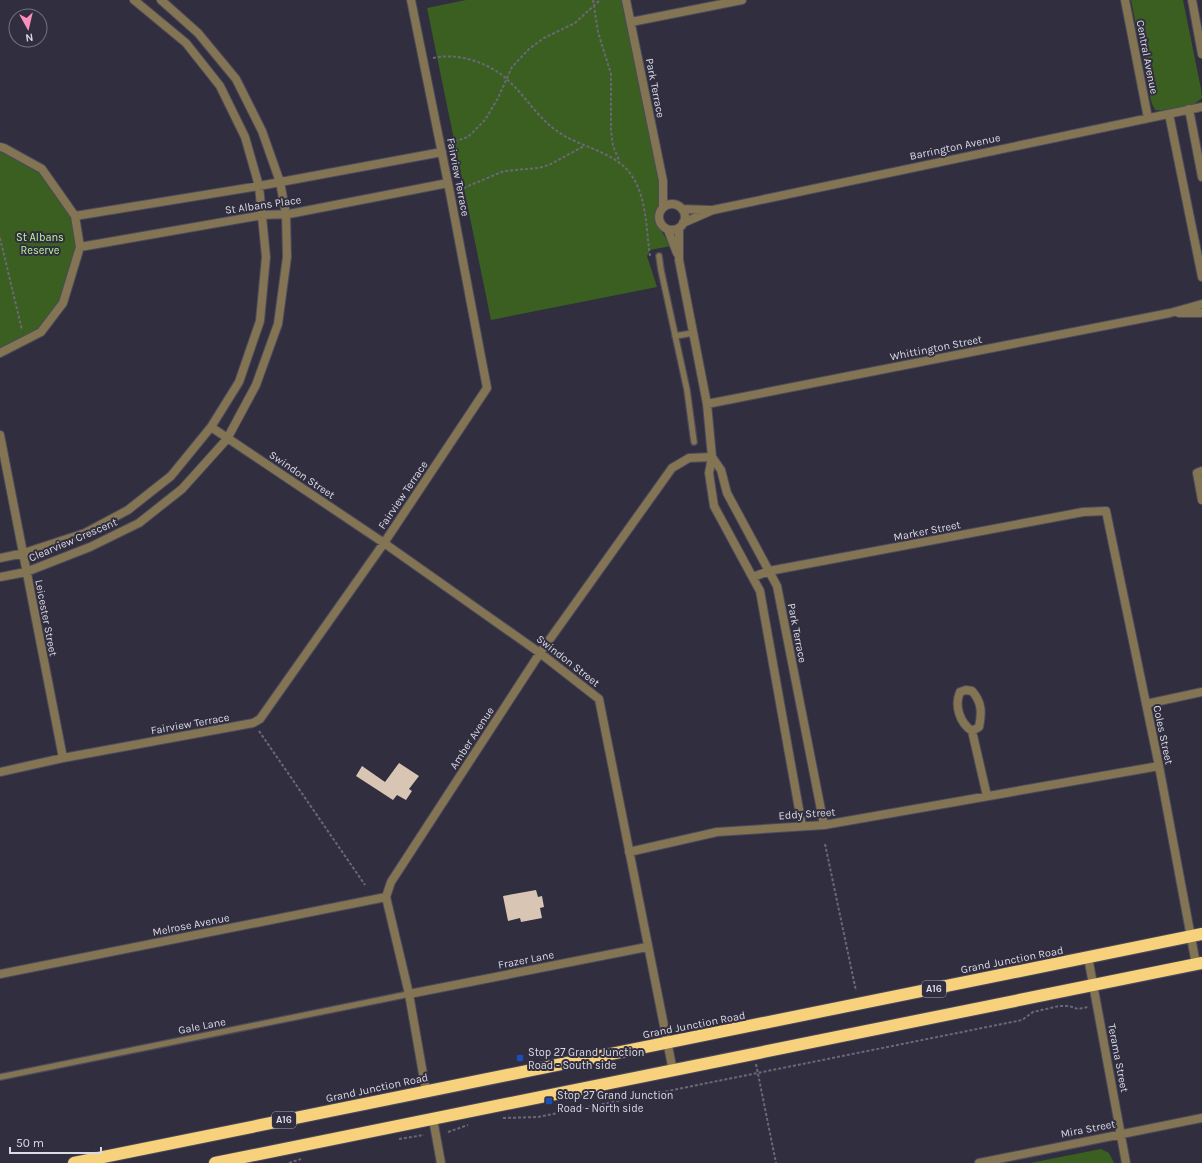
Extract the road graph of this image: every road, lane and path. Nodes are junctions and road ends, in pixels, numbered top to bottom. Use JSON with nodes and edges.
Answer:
{"nodes":[{"id":1,"x":134,"y":0,"type":"edge"},
{"id":2,"x":161,"y":0,"type":"edge"},
{"id":3,"x":411,"y":0,"type":"edge"},
{"id":4,"x":593,"y":0,"type":"edge"},
{"id":5,"x":600,"y":0,"type":"edge"},
{"id":6,"x":626,"y":0,"type":"edge"},
{"id":7,"x":742,"y":0,"type":"edge"},
{"id":8,"x":1125,"y":0,"type":"edge"},
{"id":9,"x":1192,"y":0,"type":"edge"},
{"id":10,"x":594,"y":6,"type":"junction"},
{"id":11,"x":631,"y":22,"type":"junction"},
{"id":12,"x":1202,"y":54,"type":"edge"},
{"id":13,"x":424,"y":59,"type":"junction"},
{"id":14,"x":506,"y":78,"type":"junction"},
{"id":15,"x":1202,"y":107,"type":"edge"},
{"id":16,"x":1189,"y":109,"type":"junction"},
{"id":17,"x":1169,"y":114,"type":"junction"},
{"id":18,"x":1148,"y":118,"type":"junction"},
{"id":19,"x":584,"y":146,"type":"junction"},
{"id":20,"x":0,"y":148,"type":"edge"},
{"id":21,"x":441,"y":149,"type":"junction"},
{"id":22,"x":619,"y":162,"type":"junction"},
{"id":23,"x":1202,"y":177,"type":"edge"},
{"id":24,"x":663,"y":181,"type":"junction"},
{"id":25,"x":280,"y":182,"type":"junction"},
{"id":26,"x":448,"y":183,"type":"junction"},
{"id":27,"x":259,"y":186,"type":"junction"},
{"id":28,"x":450,"y":193,"type":"junction"},
{"id":29,"x":673,"y":204,"type":"junction"},
{"id":30,"x":663,"y":207,"type":"junction"},
{"id":31,"x":682,"y":209,"type":"junction"},
{"id":32,"x":713,"y":210,"type":"junction"},
{"id":33,"x":286,"y":214,"type":"junction"},
{"id":34,"x":263,"y":215,"type":"junction"},
{"id":35,"x":75,"y":216,"type":"junction"},
{"id":36,"x":681,"y":226,"type":"junction"},
{"id":37,"x":668,"y":230,"type":"junction"},
{"id":38,"x":0,"y":238,"type":"edge"},
{"id":39,"x":80,"y":247,"type":"junction"},
{"id":40,"x":659,"y":256,"type":"joint"},
{"id":41,"x":679,"y":260,"type":"junction"},
{"id":42,"x":1202,"y":277,"type":"edge"},
{"id":43,"x":1202,"y":304,"type":"edge"},
{"id":44,"x":1170,"y":313,"type":"junction"},
{"id":45,"x":1202,"y":313,"type":"edge"},
{"id":46,"x":693,"y":333,"type":"junction"},
{"id":47,"x":675,"y":336,"type":"junction"},
{"id":48,"x":24,"y":341,"type":"junction"},
{"id":49,"x":0,"y":353,"type":"edge"},
{"id":50,"x":707,"y":404,"type":"junction"},
{"id":51,"x":211,"y":427,"type":"junction"},
{"id":52,"x":0,"y":435,"type":"edge"},
{"id":53,"x":227,"y":438,"type":"junction"},
{"id":54,"x":694,"y":442,"type":"dead end"},
{"id":55,"x":712,"y":457,"type":"junction"},
{"id":56,"x":1199,"y":472,"type":"edge"},
{"id":57,"x":1202,"y":500,"type":"edge"},
{"id":58,"x":1106,"y":511,"type":"joint"},
{"id":59,"x":384,"y":543,"type":"junction"},
{"id":60,"x":24,"y":553,"type":"junction"},
{"id":61,"x":0,"y":558,"type":"edge"},
{"id":62,"x":769,"y":570,"type":"junction"},
{"id":63,"x":26,"y":572,"type":"junction"},
{"id":64,"x":0,"y":577,"type":"edge"},
{"id":65,"x":753,"y":577,"type":"junction"},
{"id":66,"x":540,"y":653,"type":"junction"},
{"id":67,"x":1202,"y":692,"type":"edge"},
{"id":68,"x":1146,"y":704,"type":"junction"},
{"id":69,"x":253,"y":723,"type":"junction"},
{"id":70,"x":972,"y":731,"type":"junction"},
{"id":71,"x":63,"y":758,"type":"junction"},
{"id":72,"x":1158,"y":766,"type":"junction"},
{"id":73,"x":0,"y":772,"type":"edge"},
{"id":74,"x":987,"y":796,"type":"junction"},
{"id":75,"x":824,"y":825,"type":"junction"},
{"id":76,"x":802,"y":826,"type":"junction"},
{"id":77,"x":825,"y":844,"type":"dead end"},
{"id":78,"x":629,"y":852,"type":"junction"},
{"id":79,"x":365,"y":885,"type":"dead end"},
{"id":80,"x":386,"y":897,"type":"junction"},
{"id":81,"x":1196,"y":935,"type":"edge"},
{"id":82,"x":647,"y":947,"type":"junction"},
{"id":83,"x":1088,"y":957,"type":"junction"},
{"id":84,"x":1199,"y":964,"type":"edge"},
{"id":85,"x":0,"y":974,"type":"edge"},
{"id":86,"x":1094,"y":985,"type":"junction"},
{"id":87,"x":856,"y":991,"type":"dead end"},
{"id":88,"x":409,"y":994,"type":"junction"},
{"id":89,"x":1097,"y":1005,"type":"junction"},
{"id":90,"x":667,"y":1044,"type":"junction"},
{"id":91,"x":754,"y":1054,"type":"junction"},
{"id":92,"x":672,"y":1071,"type":"junction"},
{"id":93,"x":757,"y":1073,"type":"junction"},
{"id":94,"x":0,"y":1077,"type":"edge"},
{"id":95,"x":426,"y":1091,"type":"junction"},
{"id":96,"x":502,"y":1118,"type":"dead end"},
{"id":97,"x":1202,"y":1118,"type":"edge"},
{"id":98,"x":432,"y":1119,"type":"junction"},
{"id":99,"x":474,"y":1124,"type":"dead end"},
{"id":100,"x":448,"y":1132,"type":"dead end"},
{"id":101,"x":1121,"y":1134,"type":"junction"},
{"id":102,"x":74,"y":1163,"type":"edge"},
{"id":103,"x":215,"y":1163,"type":"edge"},
{"id":104,"x":441,"y":1163,"type":"edge"},
{"id":105,"x":776,"y":1163,"type":"edge"},
{"id":106,"x":979,"y":1163,"type":"edge"},
{"id":107,"x":1126,"y":1163,"type":"edge"}],
"edges":[{"from":1,"to":27,"type":"street","name":"Clearview Crescent"},
{"from":2,"to":25,"type":"street","name":"Clearview Crescent"},
{"from":3,"to":13,"type":"street","name":"Fairview Terrace"},
{"from":4,"to":10,"type":"path"},
{"from":5,"to":10,"type":"path"},
{"from":6,"to":11,"type":"street","name":"Park Terrace"},
{"from":7,"to":11,"type":"street"},
{"from":8,"to":18,"type":"street","name":"Central Avenue"},
{"from":9,"to":12,"type":"street"},
{"from":10,"to":14,"type":"path"},
{"from":10,"to":22,"type":"path"},
{"from":11,"to":24,"type":"street","name":"Park Terrace"},
{"from":13,"to":14,"type":"path"},
{"from":13,"to":21,"type":"street","name":"Fairview Terrace"},
{"from":14,"to":19,"type":"path"},
{"from":14,"to":21,"type":"path"},
{"from":15,"to":16,"type":"street","name":"Barrington Avenue"},
{"from":16,"to":17,"type":"street","name":"Barrington Avenue"},
{"from":16,"to":23,"type":"street"},
{"from":17,"to":18,"type":"street","name":"Barrington Avenue"},
{"from":17,"to":42,"type":"street"},
{"from":18,"to":32,"type":"street","name":"Barrington Avenue"},
{"from":19,"to":22,"type":"path"},
{"from":19,"to":28,"type":"path"},
{"from":20,"to":35,"type":"street"},
{"from":21,"to":25,"type":"street","name":"St Albans Place"},
{"from":21,"to":26,"type":"street","name":"Fairview Terrace"},
{"from":22,"to":40,"type":"path"},
{"from":24,"to":29,"type":"street","name":"Park Terrace"},
{"from":24,"to":30,"type":"street","name":"Park Terrace"},
{"from":25,"to":27,"type":"street","name":"St Albans Place"},
{"from":25,"to":33,"type":"street","name":"Clearview Crescent"},
{"from":26,"to":28,"type":"street","name":"Fairview Terrace"},
{"from":26,"to":33,"type":"street","name":"St Albans Place"},
{"from":27,"to":34,"type":"street","name":"Clearview Crescent"},
{"from":27,"to":35,"type":"street","name":"St Albans Place"},
{"from":28,"to":59,"type":"street","name":"Fairview Terrace"},
{"from":29,"to":30,"type":"street"},
{"from":29,"to":31,"type":"street"},
{"from":30,"to":37,"type":"street"},
{"from":31,"to":32,"type":"street","name":"Barrington Avenue"},
{"from":31,"to":36,"type":"street"},
{"from":32,"to":36,"type":"street","name":"Barrington Avenue"},
{"from":33,"to":34,"type":"street","name":"St Albans Place"},
{"from":33,"to":53,"type":"street","name":"Clearview Crescent"},
{"from":34,"to":39,"type":"street","name":"St Albans Place"},
{"from":34,"to":51,"type":"street","name":"Clearview Crescent"},
{"from":35,"to":39,"type":"street"},
{"from":36,"to":37,"type":"street"},
{"from":36,"to":41,"type":"street","name":"Park Terrace"},
{"from":37,"to":41,"type":"street","name":"Park Terrace"},
{"from":38,"to":48,"type":"path"},
{"from":39,"to":48,"type":"street"},
{"from":40,"to":47,"type":"lane"},
{"from":41,"to":46,"type":"street","name":"Park Terrace"},
{"from":43,"to":44,"type":"street","name":"Whittington Street"},
{"from":44,"to":45,"type":"street","name":"Whittington Street"},
{"from":44,"to":50,"type":"street","name":"Whittington Street"},
{"from":46,"to":47,"type":"lane"},
{"from":46,"to":50,"type":"street","name":"Park Terrace"},
{"from":47,"to":54,"type":"lane"},
{"from":48,"to":49,"type":"street"},
{"from":50,"to":55,"type":"street","name":"Park Terrace"},
{"from":51,"to":53,"type":"street","name":"Swindon Street"},
{"from":51,"to":60,"type":"street","name":"Clearview Crescent"},
{"from":52,"to":60,"type":"street","name":"Leicester Street"},
{"from":53,"to":59,"type":"street","name":"Swindon Street"},
{"from":53,"to":63,"type":"street","name":"Clearview Crescent"},
{"from":55,"to":62,"type":"street","name":"Park Terrace"},
{"from":55,"to":65,"type":"street","name":"Park Terrace"},
{"from":55,"to":66,"type":"street","name":"Amber Avenue"},
{"from":56,"to":57,"type":"street"},
{"from":58,"to":62,"type":"street","name":"Marker Street"},
{"from":58,"to":68,"type":"street","name":"Coles Street"},
{"from":59,"to":66,"type":"street","name":"Swindon Street"},
{"from":59,"to":69,"type":"street","name":"Fairview Terrace"},
{"from":60,"to":61,"type":"street","name":"Clearview Crescent"},
{"from":60,"to":63,"type":"street","name":"Leicester Street"},
{"from":62,"to":65,"type":"street","name":"Marker Street"},
{"from":62,"to":75,"type":"street","name":"Park Terrace"},
{"from":63,"to":64,"type":"street","name":"Clearview Crescent"},
{"from":63,"to":71,"type":"street","name":"Leicester Street"},
{"from":65,"to":76,"type":"street","name":"Park Terrace"},
{"from":66,"to":78,"type":"street","name":"Swindon Street"},
{"from":66,"to":80,"type":"street","name":"Amber Avenue"},
{"from":67,"to":68,"type":"street"},
{"from":68,"to":72,"type":"street","name":"Coles Street"},
{"from":69,"to":71,"type":"street","name":"Fairview Terrace"},
{"from":69,"to":79,"type":"path"},
{"from":70,"to":70,"type":"street"},
{"from":70,"to":74,"type":"street"},
{"from":71,"to":73,"type":"street","name":"Fairview Terrace"},
{"from":72,"to":74,"type":"street","name":"Eddy Street"},
{"from":72,"to":81,"type":"street","name":"Coles Street"},
{"from":74,"to":75,"type":"street","name":"Eddy Street"},
{"from":75,"to":76,"type":"street","name":"Eddy Street"},
{"from":76,"to":78,"type":"street","name":"Eddy Street"},
{"from":77,"to":87,"type":"path"},
{"from":78,"to":82,"type":"street","name":"Swindon Street"},
{"from":80,"to":85,"type":"street","name":"Melrose Avenue"},
{"from":80,"to":88,"type":"street"},
{"from":81,"to":83,"type":"highway","name":"Grand Junction Road","number":"A16"},
{"from":81,"to":84,"type":"street","name":"Coles Street"},
{"from":82,"to":88,"type":"street","name":"Frazer Lane"},
{"from":82,"to":90,"type":"street","name":"Swindon Street"},
{"from":83,"to":86,"type":"street","name":"Terama Street"},
{"from":83,"to":90,"type":"highway","name":"Grand Junction Road","number":"A16"},
{"from":84,"to":86,"type":"highway"},
{"from":86,"to":89,"type":"street","name":"Terama Street"},
{"from":86,"to":91,"type":"highway"},
{"from":88,"to":94,"type":"lane","name":"Gale Lane"},
{"from":88,"to":95,"type":"street"},
{"from":89,"to":93,"type":"path"},
{"from":89,"to":101,"type":"street","name":"Terama Street"},
{"from":90,"to":92,"type":"street","name":"Swindon Street"},
{"from":90,"to":95,"type":"highway","name":"Grand Junction Road","number":"A16"},
{"from":91,"to":92,"type":"highway"},
{"from":91,"to":93,"type":"path"},
{"from":92,"to":98,"type":"highway"},
{"from":93,"to":96,"type":"path"},
{"from":93,"to":105,"type":"path"},
{"from":95,"to":102,"type":"highway","name":"Grand Junction Road","number":"A16"},
{"from":97,"to":101,"type":"street","name":"Mira Street"},
{"from":98,"to":103,"type":"highway"},
{"from":98,"to":104,"type":"street"},
{"from":99,"to":100,"type":"path"},
{"from":101,"to":106,"type":"street","name":"Mira Street"},
{"from":101,"to":107,"type":"street","name":"Terama Street"}]}
